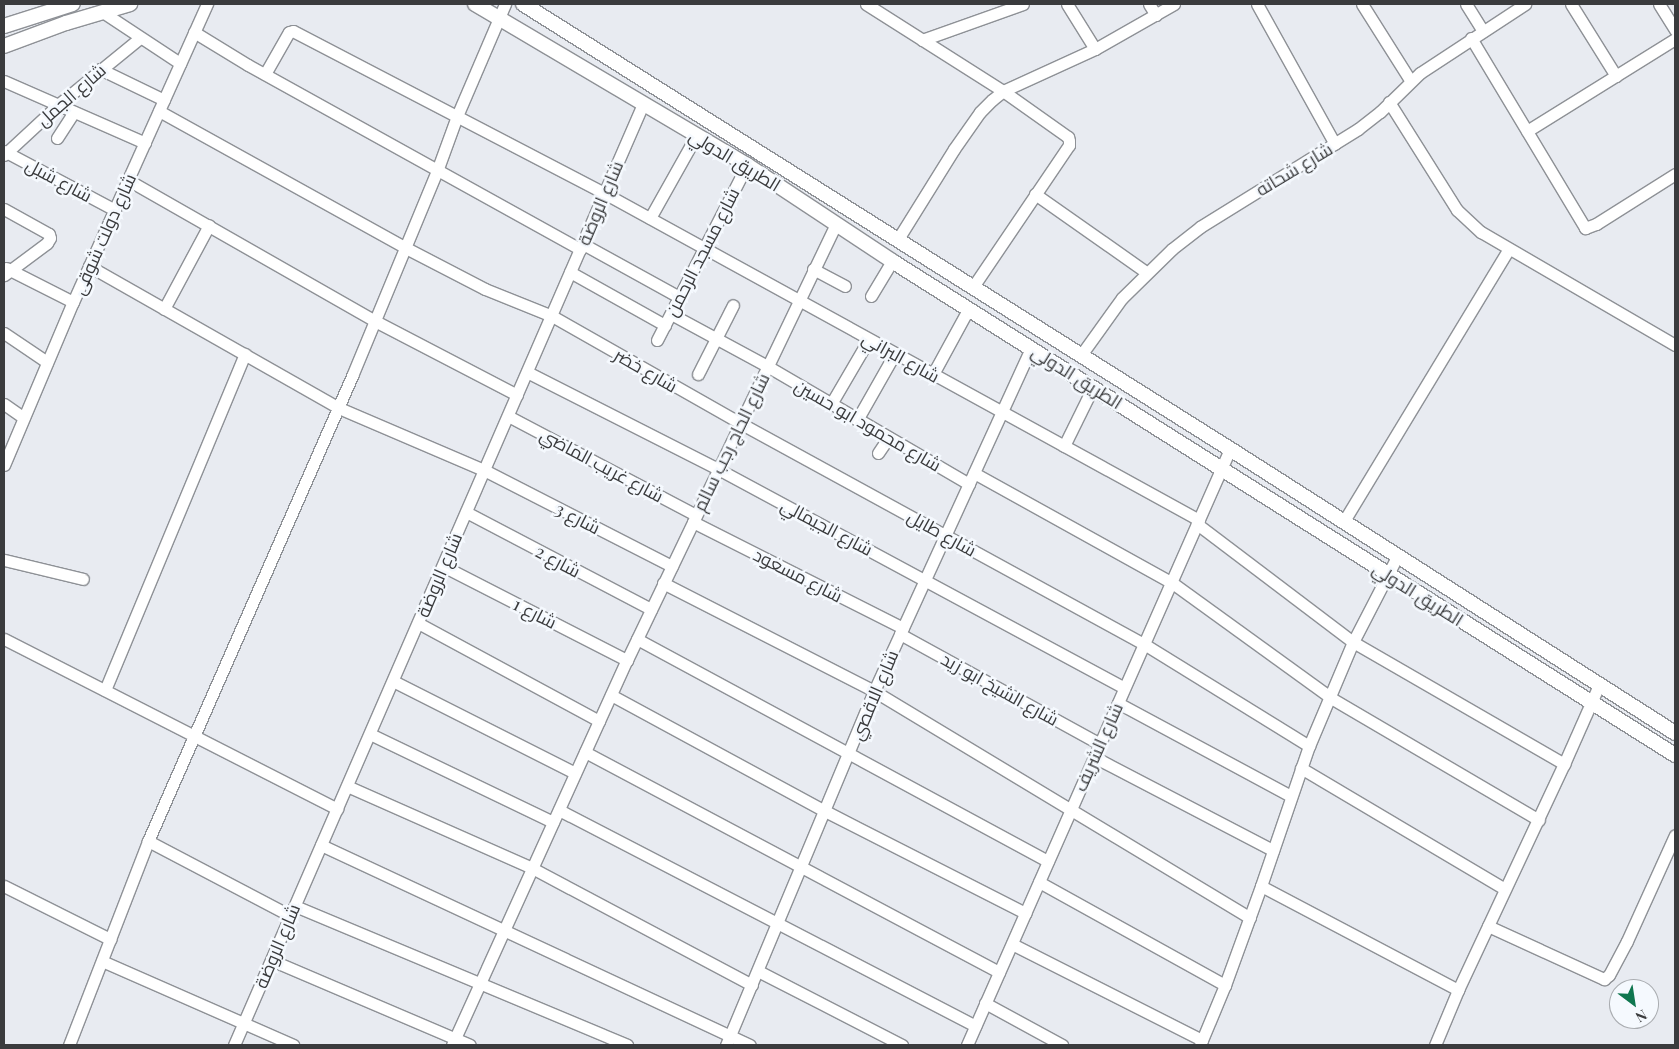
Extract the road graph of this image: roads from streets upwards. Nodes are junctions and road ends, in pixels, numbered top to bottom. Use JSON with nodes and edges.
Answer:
{"nodes":[{"id":1,"x":73,"y":4,"type":"edge"},
{"id":2,"x":130,"y":4,"type":"edge"},
{"id":3,"x":207,"y":4,"type":"edge"},
{"id":4,"x":475,"y":4,"type":"edge"},
{"id":5,"x":505,"y":4,"type":"edge"},
{"id":6,"x":523,"y":4,"type":"edge"},
{"id":7,"x":866,"y":4,"type":"edge"},
{"id":8,"x":1023,"y":4,"type":"edge"},
{"id":9,"x":1067,"y":4,"type":"edge"},
{"id":10,"x":1149,"y":4,"type":"edge"},
{"id":11,"x":1174,"y":4,"type":"edge"},
{"id":12,"x":1257,"y":4,"type":"edge"},
{"id":13,"x":1362,"y":4,"type":"edge"},
{"id":14,"x":1466,"y":4,"type":"edge"},
{"id":15,"x":1525,"y":4,"type":"edge"},
{"id":16,"x":1571,"y":4,"type":"edge"},
{"id":17,"x":1659,"y":4,"type":"edge"},
{"id":18,"x":993,"y":9,"type":"edge"},
{"id":19,"x":101,"y":11,"type":"junction"},
{"id":20,"x":1156,"y":15,"type":"junction"},
{"id":21,"x":498,"y":18,"type":"junction"},
{"id":22,"x":4,"y":26,"type":"edge"},
{"id":23,"x":1675,"y":30,"type":"edge"},
{"id":24,"x":1482,"y":31,"type":"junction"},
{"id":25,"x":194,"y":32,"type":"junction"},
{"id":26,"x":140,"y":38,"type":"junction"},
{"id":27,"x":1471,"y":38,"type":"junction"},
{"id":28,"x":1675,"y":39,"type":"edge"},
{"id":29,"x":922,"y":40,"type":"junction"},
{"id":30,"x":4,"y":46,"type":"edge"},
{"id":31,"x":1095,"y":49,"type":"junction"},
{"id":32,"x":180,"y":63,"type":"junction"},
{"id":33,"x":100,"y":69,"type":"junction"},
{"id":34,"x":265,"y":74,"type":"junction"},
{"id":35,"x":1616,"y":76,"type":"junction"},
{"id":36,"x":1410,"y":80,"type":"junction"},
{"id":37,"x":4,"y":81,"type":"edge"},
{"id":38,"x":1003,"y":91,"type":"junction"},
{"id":39,"x":1389,"y":102,"type":"junction"},
{"id":40,"x":58,"y":104,"type":"junction"},
{"id":41,"x":643,"y":104,"type":"junction"},
{"id":42,"x":161,"y":106,"type":"junction"},
{"id":43,"x":74,"y":112,"type":"junction"},
{"id":44,"x":457,"y":116,"type":"junction"},
{"id":45,"x":1527,"y":131,"type":"junction"},
{"id":46,"x":696,"y":136,"type":"junction"},
{"id":47,"x":57,"y":138,"type":"dead end"},
{"id":48,"x":145,"y":143,"type":"junction"},
{"id":49,"x":1335,"y":144,"type":"junction"},
{"id":50,"x":5,"y":153,"type":"edge"},
{"id":51,"x":747,"y":165,"type":"junction"},
{"id":52,"x":437,"y":171,"type":"junction"},
{"id":53,"x":1675,"y":174,"type":"edge"},
{"id":54,"x":128,"y":180,"type":"junction"},
{"id":55,"x":604,"y":193,"type":"junction"},
{"id":56,"x":1035,"y":194,"type":"junction"},
{"id":57,"x":837,"y":201,"type":"junction"},
{"id":58,"x":4,"y":209,"type":"edge"},
{"id":59,"x":115,"y":210,"type":"junction"},
{"id":60,"x":650,"y":218,"type":"junction"},
{"id":61,"x":832,"y":221,"type":"junction"},
{"id":62,"x":209,"y":225,"type":"junction"},
{"id":63,"x":898,"y":239,"type":"junction"},
{"id":64,"x":404,"y":247,"type":"junction"},
{"id":65,"x":581,"y":247,"type":"junction"},
{"id":66,"x":704,"y":248,"type":"junction"},
{"id":67,"x":1508,"y":250,"type":"junction"},
{"id":68,"x":892,"y":261,"type":"junction"},
{"id":69,"x":89,"y":266,"type":"junction"},
{"id":70,"x":813,"y":269,"type":"junction"},
{"id":71,"x":6,"y":271,"type":"edge"},
{"id":72,"x":570,"y":272,"type":"junction"},
{"id":73,"x":1146,"y":272,"type":"junction"},
{"id":74,"x":845,"y":286,"type":"dead end"},
{"id":75,"x":973,"y":287,"type":"junction"},
{"id":76,"x":871,"y":296,"type":"dead end"},
{"id":77,"x":679,"y":297,"type":"junction"},
{"id":78,"x":798,"y":300,"type":"junction"},
{"id":79,"x":73,"y":302,"type":"junction"},
{"id":80,"x":733,"y":306,"type":"dead end"},
{"id":81,"x":164,"y":308,"type":"junction"},
{"id":82,"x":969,"y":308,"type":"junction"},
{"id":83,"x":670,"y":314,"type":"junction"},
{"id":84,"x":552,"y":316,"type":"junction"},
{"id":85,"x":375,"y":321,"type":"junction"},
{"id":86,"x":665,"y":325,"type":"junction"},
{"id":87,"x":4,"y":333,"type":"edge"},
{"id":88,"x":1055,"y":338,"type":"junction"},
{"id":89,"x":869,"y":339,"type":"junction"},
{"id":90,"x":657,"y":340,"type":"dead end"},
{"id":91,"x":716,"y":340,"type":"junction"},
{"id":92,"x":1675,"y":345,"type":"edge"},
{"id":93,"x":1031,"y":348,"type":"junction"},
{"id":94,"x":895,"y":353,"type":"junction"},
{"id":95,"x":245,"y":354,"type":"junction"},
{"id":96,"x":1081,"y":354,"type":"junction"},
{"id":97,"x":1043,"y":356,"type":"junction"},
{"id":98,"x":47,"y":362,"type":"junction"},
{"id":99,"x":767,"y":366,"type":"junction"},
{"id":100,"x":527,"y":372,"type":"junction"},
{"id":101,"x":698,"y":374,"type":"dead end"},
{"id":102,"x":933,"y":374,"type":"junction"},
{"id":103,"x":1093,"y":387,"type":"junction"},
{"id":104,"x":517,"y":395,"type":"junction"},
{"id":105,"x":4,"y":404,"type":"edge"},
{"id":106,"x":831,"y":404,"type":"junction"},
{"id":107,"x":339,"y":408,"type":"junction"},
{"id":108,"x":1002,"y":411,"type":"junction"},
{"id":109,"x":508,"y":416,"type":"junction"},
{"id":110,"x":24,"y":418,"type":"junction"},
{"id":111,"x":858,"y":420,"type":"junction"},
{"id":112,"x":740,"y":423,"type":"junction"},
{"id":113,"x":888,"y":438,"type":"junction"},
{"id":114,"x":1064,"y":446,"type":"junction"},
{"id":115,"x":1230,"y":448,"type":"junction"},
{"id":116,"x":878,"y":453,"type":"dead end"},
{"id":117,"x":4,"y":465,"type":"edge"},
{"id":118,"x":1222,"y":468,"type":"junction"},
{"id":119,"x":718,"y":469,"type":"junction"},
{"id":120,"x":484,"y":470,"type":"junction"},
{"id":121,"x":974,"y":472,"type":"junction"},
{"id":122,"x":969,"y":484,"type":"junction"},
{"id":123,"x":466,"y":512,"type":"junction"},
{"id":124,"x":694,"y":518,"type":"junction"},
{"id":125,"x":1344,"y":521,"type":"junction"},
{"id":126,"x":1198,"y":522,"type":"junction"},
{"id":127,"x":946,"y":534,"type":"junction"},
{"id":128,"x":1398,"y":555,"type":"junction"},
{"id":129,"x":4,"y":560,"type":"edge"},
{"id":130,"x":442,"y":566,"type":"junction"},
{"id":131,"x":672,"y":566,"type":"junction"},
{"id":132,"x":1388,"y":575,"type":"junction"},
{"id":133,"x":83,"y":579,"type":"dead end"},
{"id":134,"x":925,"y":580,"type":"junction"},
{"id":135,"x":1171,"y":582,"type":"junction"},
{"id":136,"x":663,"y":583,"type":"junction"},
{"id":137,"x":651,"y":609,"type":"junction"},
{"id":138,"x":418,"y":624,"type":"junction"},
{"id":139,"x":902,"y":631,"type":"junction"},
{"id":140,"x":4,"y":639,"type":"edge"},
{"id":141,"x":637,"y":639,"type":"junction"},
{"id":142,"x":1353,"y":642,"type":"junction"},
{"id":143,"x":1144,"y":644,"type":"junction"},
{"id":144,"x":627,"y":660,"type":"junction"},
{"id":145,"x":393,"y":681,"type":"junction"},
{"id":146,"x":1599,"y":685,"type":"junction"},
{"id":147,"x":1124,"y":688,"type":"junction"},
{"id":148,"x":105,"y":690,"type":"junction"},
{"id":149,"x":874,"y":691,"type":"junction"},
{"id":150,"x":611,"y":695,"type":"junction"},
{"id":151,"x":1331,"y":698,"type":"junction"},
{"id":152,"x":1590,"y":702,"type":"junction"},
{"id":153,"x":1118,"y":703,"type":"junction"},
{"id":154,"x":599,"y":721,"type":"junction"},
{"id":155,"x":1675,"y":733,"type":"edge"},
{"id":156,"x":370,"y":734,"type":"junction"},
{"id":157,"x":195,"y":736,"type":"junction"},
{"id":158,"x":1100,"y":744,"type":"junction"},
{"id":159,"x":1309,"y":746,"type":"junction"},
{"id":160,"x":585,"y":752,"type":"junction"},
{"id":161,"x":849,"y":752,"type":"junction"},
{"id":162,"x":1675,"y":755,"type":"edge"},
{"id":163,"x":1094,"y":757,"type":"junction"},
{"id":164,"x":1564,"y":764,"type":"junction"},
{"id":165,"x":1301,"y":768,"type":"junction"},
{"id":166,"x":575,"y":773,"type":"junction"},
{"id":167,"x":347,"y":786,"type":"junction"},
{"id":168,"x":1291,"y":796,"type":"junction"},
{"id":169,"x":337,"y":809,"type":"junction"},
{"id":170,"x":1071,"y":809,"type":"junction"},
{"id":171,"x":559,"y":810,"type":"junction"},
{"id":172,"x":825,"y":811,"type":"junction"},
{"id":173,"x":1539,"y":820,"type":"junction"},
{"id":174,"x":553,"y":822,"type":"junction"},
{"id":175,"x":1675,"y":835,"type":"edge"},
{"id":176,"x":148,"y":841,"type":"junction"},
{"id":177,"x":321,"y":846,"type":"junction"},
{"id":178,"x":1273,"y":850,"type":"junction"},
{"id":179,"x":1048,"y":861,"type":"junction"},
{"id":180,"x":802,"y":867,"type":"junction"},
{"id":181,"x":532,"y":868,"type":"junction"},
{"id":182,"x":1039,"y":882,"type":"junction"},
{"id":183,"x":4,"y":886,"type":"edge"},
{"id":184,"x":1262,"y":886,"type":"junction"},
{"id":185,"x":1505,"y":888,"type":"junction"},
{"id":186,"x":293,"y":911,"type":"junction"},
{"id":187,"x":1025,"y":912,"type":"junction"},
{"id":188,"x":1250,"y":918,"type":"junction"},
{"id":189,"x":778,"y":922,"type":"junction"},
{"id":190,"x":1488,"y":926,"type":"junction"},
{"id":191,"x":504,"y":931,"type":"junction"},
{"id":192,"x":110,"y":939,"type":"junction"},
{"id":193,"x":1012,"y":944,"type":"junction"},
{"id":194,"x":271,"y":960,"type":"junction"},
{"id":195,"x":102,"y":961,"type":"junction"},
{"id":196,"x":758,"y":971,"type":"junction"},
{"id":197,"x":999,"y":972,"type":"junction"},
{"id":198,"x":480,"y":984,"type":"junction"},
{"id":199,"x":752,"y":985,"type":"junction"},
{"id":200,"x":1225,"y":986,"type":"junction"},
{"id":201,"x":1458,"y":990,"type":"junction"},
{"id":202,"x":986,"y":1003,"type":"junction"},
{"id":203,"x":243,"y":1025,"type":"junction"},
{"id":204,"x":975,"y":1026,"type":"junction"},
{"id":205,"x":728,"y":1041,"type":"edge"},
{"id":206,"x":454,"y":1042,"type":"edge"},
{"id":207,"x":1201,"y":1043,"type":"edge"},
{"id":208,"x":69,"y":1045,"type":"edge"},
{"id":209,"x":234,"y":1045,"type":"edge"},
{"id":210,"x":293,"y":1045,"type":"edge"},
{"id":211,"x":470,"y":1045,"type":"edge"},
{"id":212,"x":627,"y":1045,"type":"edge"},
{"id":213,"x":750,"y":1045,"type":"edge"},
{"id":214,"x":902,"y":1045,"type":"edge"},
{"id":215,"x":967,"y":1045,"type":"edge"},
{"id":216,"x":1062,"y":1045,"type":"edge"},
{"id":217,"x":1436,"y":1045,"type":"edge"}],
"edges":[{"from":1,"to":22,"type":"street"},
{"from":2,"to":19,"type":"street"},
{"from":3,"to":25,"type":"street","name":"شارع دولت شوقى"},
{"from":4,"to":21,"type":"street","name":"الطريق الدولي"},
{"from":5,"to":21,"type":"street"},
{"from":6,"to":57,"type":"street","name":"الطريق الدولي"},
{"from":7,"to":29,"type":"street"},
{"from":8,"to":18,"type":"street"},
{"from":9,"to":31,"type":"street"},
{"from":10,"to":20,"type":"street"},
{"from":11,"to":20,"type":"street"},
{"from":12,"to":49,"type":"street"},
{"from":13,"to":36,"type":"street"},
{"from":14,"to":24,"type":"street"},
{"from":15,"to":24,"type":"street","name":"شارع شحاته"},
{"from":16,"to":35,"type":"street"},
{"from":17,"to":23,"type":"street"},
{"from":18,"to":29,"type":"street"},
{"from":19,"to":26,"type":"street"},
{"from":19,"to":30,"type":"street"},
{"from":20,"to":31,"type":"street"},
{"from":21,"to":41,"type":"street","name":"الطريق الدولي"},
{"from":21,"to":44,"type":"street"},
{"from":24,"to":27,"type":"street","name":"شارع شحاته"},
{"from":25,"to":32,"type":"street","name":"شارع دولت شوقى"},
{"from":25,"to":34,"type":"street"},
{"from":26,"to":32,"type":"street"},
{"from":26,"to":33,"type":"street","name":"شارع الجمل"},
{"from":27,"to":36,"type":"street","name":"شارع شحاته"},
{"from":27,"to":45,"type":"street"},
{"from":28,"to":35,"type":"street"},
{"from":29,"to":38,"type":"street"},
{"from":31,"to":38,"type":"street"},
{"from":32,"to":42,"type":"street","name":"شارع دولت شوقى"},
{"from":33,"to":40,"type":"street","name":"شارع الجمل"},
{"from":33,"to":42,"type":"street","name":"شارع خضر"},
{"from":34,"to":44,"type":"street","name":"شارع البراني"},
{"from":34,"to":52,"type":"street"},
{"from":35,"to":45,"type":"street"},
{"from":36,"to":39,"type":"street","name":"شارع شحاته"},
{"from":37,"to":40,"type":"street"},
{"from":38,"to":56,"type":"street"},
{"from":38,"to":63,"type":"street"},
{"from":39,"to":49,"type":"street","name":"شارع شحاته"},
{"from":39,"to":67,"type":"street"},
{"from":40,"to":43,"type":"street"},
{"from":40,"to":50,"type":"street","name":"شارع الجمل"},
{"from":41,"to":46,"type":"street","name":"الطريق الدولي"},
{"from":41,"to":55,"type":"street","name":"شارع الروضة"},
{"from":42,"to":48,"type":"street","name":"شارع دولت شوقى"},
{"from":42,"to":64,"type":"street","name":"شارع خضر"},
{"from":43,"to":47,"type":"street"},
{"from":43,"to":48,"type":"street"},
{"from":44,"to":52,"type":"street"},
{"from":44,"to":55,"type":"street","name":"شارع البراني"},
{"from":45,"to":53,"type":"street"},
{"from":46,"to":51,"type":"street","name":"الطريق الدولي"},
{"from":46,"to":60,"type":"street"},
{"from":48,"to":54,"type":"street","name":"شارع دولت شوقى"},
{"from":49,"to":73,"type":"street","name":"شارع شحاته"},
{"from":50,"to":59,"type":"street","name":"شارع شبل"},
{"from":51,"to":61,"type":"street","name":"الطريق الدولي"},
{"from":51,"to":66,"type":"street","name":"شارع مسجد الرحمن"},
{"from":52,"to":64,"type":"street"},
{"from":52,"to":65,"type":"street"},
{"from":54,"to":59,"type":"street","name":"شارع دولت شوقى"},
{"from":54,"to":62,"type":"street"},
{"from":55,"to":60,"type":"street","name":"شارع البراني"},
{"from":55,"to":65,"type":"street","name":"شارع الروضة"},
{"from":56,"to":73,"type":"street"},
{"from":56,"to":75,"type":"street"},
{"from":57,"to":61,"type":"street"},
{"from":57,"to":63,"type":"street","name":"الطريق الدولي"},
{"from":58,"to":71,"type":"street"},
{"from":59,"to":69,"type":"street","name":"شارع دولت شوقى"},
{"from":60,"to":66,"type":"street","name":"شارع البراني"},
{"from":61,"to":68,"type":"street","name":"الطريق الدولي"},
{"from":61,"to":70,"type":"street","name":"شارع الحاج رجب سالم"},
{"from":62,"to":81,"type":"street"},
{"from":62,"to":85,"type":"street"},
{"from":63,"to":75,"type":"street","name":"الطريق الدولي"},
{"from":64,"to":84,"type":"street","name":"شارع خضر"},
{"from":64,"to":85,"type":"street"},
{"from":65,"to":72,"type":"street","name":"شارع الروضة"},
{"from":65,"to":77,"type":"street"},
{"from":66,"to":77,"type":"street","name":"شارع مسجد الرحمن"},
{"from":66,"to":78,"type":"street","name":"شارع البراني"},
{"from":67,"to":92,"type":"street"},
{"from":67,"to":125,"type":"street"},
{"from":68,"to":76,"type":"street"},
{"from":68,"to":82,"type":"street","name":"الطريق الدولي"},
{"from":69,"to":79,"type":"street","name":"شارع دولت شوقى"},
{"from":69,"to":81,"type":"street","name":"شارع 3"},
{"from":70,"to":74,"type":"street"},
{"from":70,"to":78,"type":"street","name":"شارع الحاج رجب سالم"},
{"from":71,"to":79,"type":"street"},
{"from":72,"to":84,"type":"street","name":"شارع الروضة"},
{"from":72,"to":86,"type":"street"},
{"from":73,"to":96,"type":"street","name":"شارع شحاته"},
{"from":75,"to":88,"type":"street","name":"الطريق الدولي"},
{"from":77,"to":83,"type":"street","name":"شارع مسجد الرحمن"},
{"from":78,"to":89,"type":"street","name":"شارع البراني"},
{"from":78,"to":99,"type":"street","name":"شارع الحاج رجب سالم"},
{"from":79,"to":98,"type":"street","name":"شارع دولت شوقى"},
{"from":80,"to":91,"type":"street"},
{"from":81,"to":95,"type":"street","name":"شارع 3"},
{"from":82,"to":93,"type":"street","name":"الطريق الدولي"},
{"from":82,"to":102,"type":"street"},
{"from":83,"to":86,"type":"street","name":"شارع مسجد الرحمن"},
{"from":83,"to":91,"type":"street","name":"شارع محمود ابو حسين"},
{"from":84,"to":100,"type":"street","name":"شارع الروضة"},
{"from":84,"to":112,"type":"street","name":"شارع خضر"},
{"from":85,"to":104,"type":"street"},
{"from":85,"to":107,"type":"street"},
{"from":86,"to":90,"type":"street","name":"شارع مسجد الرحمن"},
{"from":87,"to":98,"type":"street"},
{"from":88,"to":96,"type":"street","name":"الطريق الدولي"},
{"from":88,"to":97,"type":"street"},
{"from":89,"to":94,"type":"street","name":"شارع البراني"},
{"from":89,"to":106,"type":"street"},
{"from":91,"to":99,"type":"street","name":"شارع محمود ابو حسين"},
{"from":91,"to":101,"type":"street"},
{"from":93,"to":97,"type":"street","name":"الطريق الدولي"},
{"from":93,"to":108,"type":"street","name":"شارع الاقصي"},
{"from":94,"to":102,"type":"street","name":"شارع البراني"},
{"from":94,"to":111,"type":"street"},
{"from":95,"to":107,"type":"street","name":"شارع 3"},
{"from":95,"to":148,"type":"street"},
{"from":96,"to":115,"type":"street","name":"الطريق الدولي"},
{"from":97,"to":103,"type":"street","name":"الطريق الدولي"},
{"from":98,"to":110,"type":"street","name":"شارع دولت شوقى"},
{"from":99,"to":106,"type":"street","name":"شارع محمود ابو حسين"},
{"from":99,"to":112,"type":"street","name":"شارع الحاج رجب سالم"},
{"from":100,"to":104,"type":"street","name":"شارع الروضة"},
{"from":100,"to":119,"type":"street","name":"شارع الجيمالي"},
{"from":102,"to":108,"type":"street","name":"شارع البراني"},
{"from":103,"to":114,"type":"street"},
{"from":103,"to":118,"type":"street","name":"الطريق الدولي"},
{"from":104,"to":109,"type":"street","name":"شارع الروضة"},
{"from":105,"to":110,"type":"street"},
{"from":106,"to":111,"type":"street","name":"شارع محمود ابو حسين"},
{"from":107,"to":120,"type":"street","name":"شارع 3"},
{"from":107,"to":157,"type":"street"},
{"from":108,"to":114,"type":"street","name":"شارع البراني"},
{"from":108,"to":121,"type":"street","name":"شارع الاقصي"},
{"from":109,"to":120,"type":"street","name":"شارع الروضة"},
{"from":109,"to":124,"type":"street","name":"شارع غريب الماضي"},
{"from":110,"to":117,"type":"street","name":"شارع دولت شوقى"},
{"from":111,"to":113,"type":"street","name":"شارع محمود ابو حسين"},
{"from":112,"to":119,"type":"street","name":"شارع الحاج رجب سالم"},
{"from":112,"to":127,"type":"street","name":"شارع طايل"},
{"from":113,"to":116,"type":"street"},
{"from":113,"to":122,"type":"street","name":"شارع محمود ابو حسين"},
{"from":114,"to":126,"type":"street","name":"شارع البراني"},
{"from":115,"to":118,"type":"street","name":"شارع الشريف"},
{"from":115,"to":125,"type":"street","name":"الطريق الدولي"},
{"from":118,"to":126,"type":"street","name":"شارع الشريف"},
{"from":118,"to":132,"type":"street","name":"الطريق الدولي"},
{"from":119,"to":124,"type":"street","name":"شارع الحاج رجب سالم"},
{"from":119,"to":134,"type":"street","name":"شارع الجيمالي"},
{"from":120,"to":123,"type":"street","name":"شارع الروضة"},
{"from":120,"to":131,"type":"street","name":"شارع 3"},
{"from":121,"to":122,"type":"street","name":"شارع الاقصي"},
{"from":121,"to":135,"type":"street"},
{"from":122,"to":127,"type":"street","name":"شارع الاقصي"},
{"from":123,"to":130,"type":"street","name":"شارع الروضة"},
{"from":123,"to":137,"type":"street","name":"شارع 2"},
{"from":124,"to":131,"type":"street","name":"شارع الحاج رجب سالم"},
{"from":124,"to":139,"type":"street","name":"شارع مسعود"},
{"from":125,"to":128,"type":"street","name":"الطريق الدولي"},
{"from":126,"to":135,"type":"street","name":"شارع الشريف"},
{"from":126,"to":142,"type":"street","name":"شارع البراني"},
{"from":127,"to":134,"type":"street","name":"شارع الاقصي"},
{"from":127,"to":143,"type":"street","name":"شارع طايل"},
{"from":128,"to":132,"type":"street"},
{"from":128,"to":146,"type":"street","name":"الطريق الدولي"},
{"from":129,"to":133,"type":"street"},
{"from":130,"to":138,"type":"street","name":"شارع الروضة"},
{"from":130,"to":144,"type":"street","name":"شارع 1"},
{"from":131,"to":136,"type":"street","name":"شارع الحاج رجب سالم"},
{"from":132,"to":142,"type":"street"},
{"from":132,"to":152,"type":"street","name":"الطريق الدولي"},
{"from":134,"to":139,"type":"street","name":"شارع الاقصي"},
{"from":134,"to":147,"type":"street","name":"شارع الجيمالي"},
{"from":135,"to":143,"type":"street","name":"شارع الشريف"},
{"from":135,"to":151,"type":"street"},
{"from":136,"to":137,"type":"street","name":"شارع الحاج رجب سالم"},
{"from":136,"to":149,"type":"street"},
{"from":137,"to":141,"type":"street","name":"شارع الحاج رجب سالم"},
{"from":138,"to":145,"type":"street","name":"شارع الروضة"},
{"from":138,"to":154,"type":"street"},
{"from":139,"to":149,"type":"street","name":"شارع الاقصي"},
{"from":139,"to":158,"type":"street","name":"شارع الشيخ ابو زيد"},
{"from":140,"to":148,"type":"street"},
{"from":141,"to":144,"type":"street","name":"شارع الحاج رجب سالم"},
{"from":141,"to":161,"type":"street"},
{"from":142,"to":151,"type":"street"},
{"from":142,"to":164,"type":"street","name":"شارع البراني"},
{"from":143,"to":147,"type":"street","name":"شارع الشريف"},
{"from":143,"to":159,"type":"street","name":"شارع طايل"},
{"from":144,"to":150,"type":"street","name":"شارع الحاج رجب سالم"},
{"from":145,"to":156,"type":"street","name":"شارع الروضة"},
{"from":145,"to":166,"type":"street"},
{"from":146,"to":152,"type":"street"},
{"from":146,"to":155,"type":"street","name":"الطريق الدولي"},
{"from":147,"to":153,"type":"street","name":"شارع الشريف"},
{"from":148,"to":157,"type":"street"},
{"from":149,"to":161,"type":"street","name":"شارع الاقصي"},
{"from":149,"to":170,"type":"street"},
{"from":150,"to":154,"type":"street","name":"شارع الحاج رجب سالم"},
{"from":150,"to":172,"type":"street"},
{"from":151,"to":159,"type":"street"},
{"from":151,"to":173,"type":"street"},
{"from":152,"to":162,"type":"street","name":"الطريق الدولي"},
{"from":152,"to":164,"type":"street"},
{"from":153,"to":158,"type":"street","name":"شارع الشريف"},
{"from":153,"to":168,"type":"street"},
{"from":154,"to":160,"type":"street","name":"شارع الحاج رجب سالم"},
{"from":156,"to":167,"type":"street","name":"شارع الروضة"},
{"from":156,"to":174,"type":"street"},
{"from":157,"to":169,"type":"street"},
{"from":157,"to":176,"type":"street"},
{"from":158,"to":163,"type":"street","name":"شارع الشريف"},
{"from":159,"to":165,"type":"street"},
{"from":160,"to":166,"type":"street","name":"شارع الحاج رجب سالم"},
{"from":160,"to":180,"type":"street"},
{"from":161,"to":172,"type":"street","name":"شارع الاقصي"},
{"from":161,"to":179,"type":"street"},
{"from":163,"to":170,"type":"street","name":"شارع الشريف"},
{"from":163,"to":178,"type":"street"},
{"from":164,"to":173,"type":"street"},
{"from":165,"to":168,"type":"street"},
{"from":165,"to":185,"type":"street"},
{"from":166,"to":171,"type":"street","name":"شارع الحاج رجب سالم"},
{"from":167,"to":169,"type":"street","name":"شارع الروضة"},
{"from":167,"to":181,"type":"street"},
{"from":168,"to":178,"type":"street"},
{"from":169,"to":177,"type":"street","name":"شارع الروضة"},
{"from":170,"to":179,"type":"street","name":"شارع الشريف"},
{"from":170,"to":188,"type":"street"},
{"from":171,"to":174,"type":"street","name":"شارع الحاج رجب سالم"},
{"from":171,"to":189,"type":"street"},
{"from":172,"to":180,"type":"street","name":"شارع الاقصي"},
{"from":172,"to":187,"type":"street"},
{"from":173,"to":185,"type":"street"},
{"from":174,"to":181,"type":"street","name":"شارع الحاج رجب سالم"},
{"from":175,"to":190,"type":"street"},
{"from":176,"to":186,"type":"street"},
{"from":176,"to":192,"type":"street"},
{"from":177,"to":186,"type":"street","name":"شارع الروضة"},
{"from":177,"to":191,"type":"street"},
{"from":178,"to":184,"type":"street"},
{"from":179,"to":182,"type":"street","name":"شارع الشريف"},
{"from":180,"to":189,"type":"street","name":"شارع الاقصي"},
{"from":180,"to":197,"type":"street"},
{"from":181,"to":191,"type":"street","name":"شارع الحاج رجب سالم"},
{"from":181,"to":199,"type":"street"},
{"from":182,"to":187,"type":"street","name":"شارع الشريف"},
{"from":182,"to":200,"type":"street"},
{"from":183,"to":192,"type":"street"},
{"from":184,"to":188,"type":"street"},
{"from":184,"to":201,"type":"street"},
{"from":185,"to":190,"type":"street"},
{"from":186,"to":194,"type":"street","name":"شارع الروضة"},
{"from":186,"to":198,"type":"street"},
{"from":187,"to":193,"type":"street","name":"شارع الشريف"},
{"from":188,"to":200,"type":"street"},
{"from":189,"to":196,"type":"street","name":"شارع الاقصي"},
{"from":189,"to":204,"type":"street"},
{"from":190,"to":201,"type":"street"},
{"from":191,"to":198,"type":"street","name":"شارع الحاج رجب سالم"},
{"from":191,"to":205,"type":"street"},
{"from":192,"to":195,"type":"street"},
{"from":193,"to":197,"type":"street","name":"شارع الشريف"},
{"from":193,"to":207,"type":"street"},
{"from":194,"to":203,"type":"street","name":"شارع الروضة"},
{"from":194,"to":206,"type":"street"},
{"from":195,"to":203,"type":"street"},
{"from":195,"to":208,"type":"street"},
{"from":196,"to":199,"type":"street","name":"شارع الاقصي"},
{"from":196,"to":214,"type":"street"},
{"from":197,"to":202,"type":"street","name":"شارع الشريف"},
{"from":198,"to":206,"type":"street","name":"شارع الحاج رجب سالم"},
{"from":198,"to":212,"type":"street"},
{"from":199,"to":205,"type":"street","name":"شارع الاقصي"},
{"from":200,"to":207,"type":"street"},
{"from":201,"to":217,"type":"street"},
{"from":202,"to":204,"type":"street","name":"شارع الشريف"},
{"from":202,"to":216,"type":"street"},
{"from":203,"to":209,"type":"street","name":"شارع الروضة"},
{"from":203,"to":210,"type":"street"},
{"from":204,"to":215,"type":"street","name":"شارع الشريف"},
{"from":205,"to":213,"type":"street"},
{"from":206,"to":211,"type":"street"}]}
